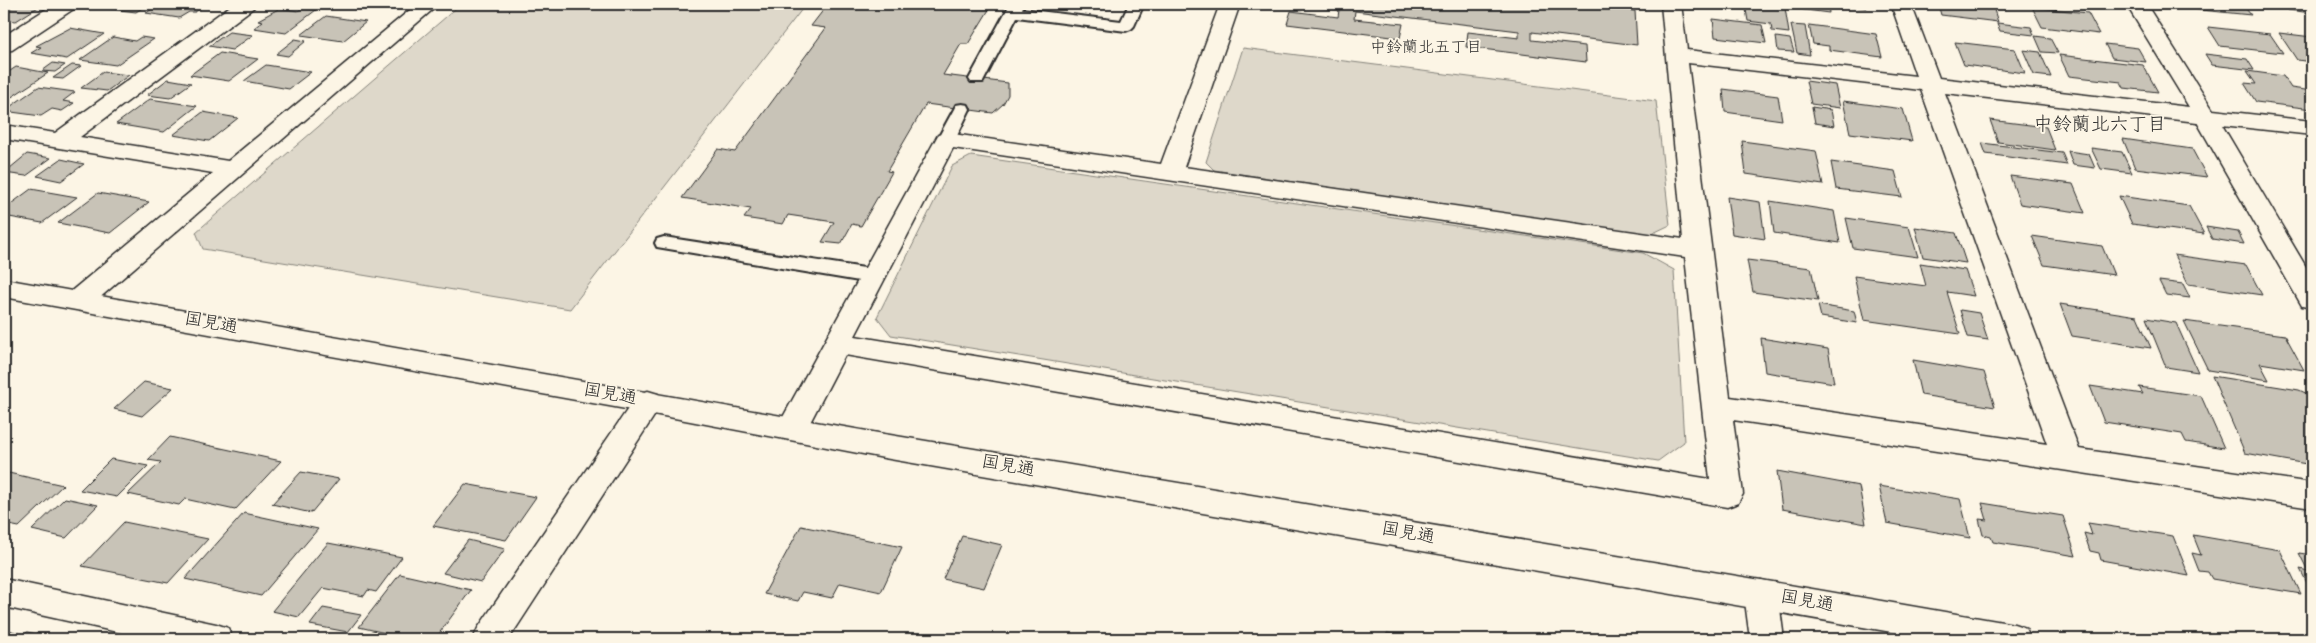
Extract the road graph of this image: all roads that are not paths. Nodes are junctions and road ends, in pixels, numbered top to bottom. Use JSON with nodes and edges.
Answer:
{"nodes":[{"id":1,"x":68,"y":4,"type":"edge"},
{"id":2,"x":246,"y":4,"type":"edge"},
{"id":3,"x":429,"y":4,"type":"edge"},
{"id":4,"x":1136,"y":4,"type":"edge"},
{"id":5,"x":1230,"y":4,"type":"edge"},
{"id":6,"x":1671,"y":4,"type":"edge"},
{"id":7,"x":1901,"y":4,"type":"edge"},
{"id":8,"x":2136,"y":4,"type":"edge"},
{"id":9,"x":1015,"y":8,"type":"edge"},
{"id":10,"x":4,"y":45,"type":"edge"},
{"id":11,"x":1677,"y":55,"type":"junction"},
{"id":12,"x":977,"y":79,"type":"dead end"},
{"id":13,"x":1929,"y":84,"type":"junction"},
{"id":14,"x":962,"y":109,"type":"dead end"},
{"id":15,"x":2205,"y":115,"type":"junction"},
{"id":16,"x":2312,"y":128,"type":"edge"},
{"id":17,"x":4,"y":132,"type":"edge"},
{"id":18,"x":946,"y":140,"type":"junction"},
{"id":19,"x":60,"y":141,"type":"junction"},
{"id":20,"x":233,"y":169,"type":"junction"},
{"id":21,"x":1170,"y":174,"type":"junction"},
{"id":22,"x":664,"y":243,"type":"dead end"},
{"id":23,"x":1697,"y":250,"type":"junction"},
{"id":24,"x":871,"y":276,"type":"junction"},
{"id":25,"x":4,"y":288,"type":"edge"},
{"id":26,"x":2312,"y":299,"type":"edge"},
{"id":27,"x":79,"y":300,"type":"junction"},
{"id":28,"x":836,"y":343,"type":"junction"},
{"id":29,"x":648,"y":402,"type":"junction"},
{"id":30,"x":1716,"y":406,"type":"junction"},
{"id":31,"x":792,"y":428,"type":"junction"},
{"id":32,"x":2067,"y":458,"type":"junction"},
{"id":33,"x":2312,"y":496,"type":"edge"},
{"id":34,"x":4,"y":592,"type":"edge"},
{"id":35,"x":1761,"y":594,"type":"junction"},
{"id":36,"x":216,"y":639,"type":"edge"},
{"id":37,"x":490,"y":639,"type":"edge"},
{"id":38,"x":1767,"y":639,"type":"edge"},
{"id":39,"x":2014,"y":639,"type":"edge"}],
"edges":[{"from":1,"to":10,"type":"street"},
{"from":2,"to":19,"type":"street"},
{"from":3,"to":20,"type":"street"},
{"from":4,"to":9,"type":"lane"},
{"from":5,"to":21,"type":"street"},
{"from":6,"to":11,"type":"street"},
{"from":7,"to":13,"type":"street"},
{"from":8,"to":15,"type":"street"},
{"from":9,"to":12,"type":"lane"},
{"from":11,"to":13,"type":"street"},
{"from":11,"to":23,"type":"street"},
{"from":13,"to":15,"type":"street"},
{"from":13,"to":32,"type":"street"},
{"from":14,"to":18,"type":"lane"},
{"from":15,"to":16,"type":"street"},
{"from":15,"to":26,"type":"street"},
{"from":17,"to":19,"type":"street"},
{"from":18,"to":21,"type":"street"},
{"from":18,"to":24,"type":"street"},
{"from":19,"to":20,"type":"street"},
{"from":20,"to":27,"type":"street"},
{"from":21,"to":23,"type":"street"},
{"from":22,"to":24,"type":"lane"},
{"from":23,"to":30,"type":"street"},
{"from":24,"to":28,"type":"street"},
{"from":25,"to":27,"type":"street","name":"国見通"},
{"from":27,"to":29,"type":"street","name":"国見通"},
{"from":28,"to":30,"type":"street"},
{"from":28,"to":31,"type":"street"},
{"from":29,"to":31,"type":"street","name":"国見通"},
{"from":29,"to":37,"type":"street"},
{"from":30,"to":32,"type":"street"},
{"from":31,"to":35,"type":"street","name":"国見通"},
{"from":32,"to":33,"type":"street"},
{"from":34,"to":36,"type":"street"},
{"from":35,"to":38,"type":"street"},
{"from":35,"to":39,"type":"street","name":"国見通"}]}
